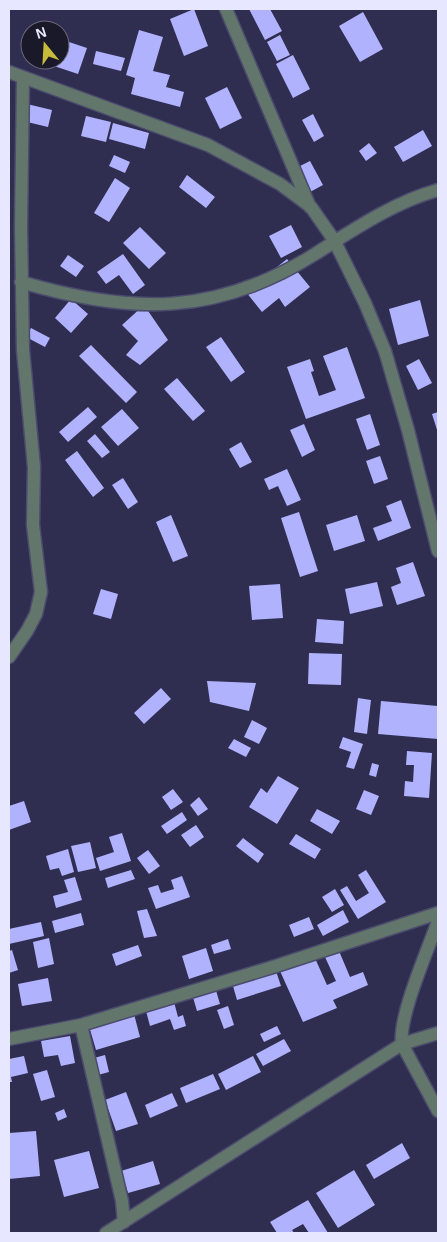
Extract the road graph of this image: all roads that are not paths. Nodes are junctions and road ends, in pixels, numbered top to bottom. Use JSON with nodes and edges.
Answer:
{"nodes":[{"id":1,"x":226,"y":9,"type":"edge"},
{"id":2,"x":9,"y":72,"type":"edge"},
{"id":3,"x":23,"y":78,"type":"junction"},
{"id":4,"x":438,"y":190,"type":"edge"},
{"id":5,"x":311,"y":207,"type":"junction"},
{"id":6,"x":334,"y":240,"type":"junction"},
{"id":7,"x":21,"y":282,"type":"junction"},
{"id":8,"x":438,"y":551,"type":"edge"},
{"id":9,"x":9,"y":657,"type":"edge"},
{"id":10,"x":438,"y":913,"type":"edge"},
{"id":11,"x":438,"y":921,"type":"edge"},
{"id":12,"x":81,"y":1025,"type":"junction"},
{"id":13,"x":438,"y":1033,"type":"edge"},
{"id":14,"x":9,"y":1039,"type":"edge"},
{"id":15,"x":402,"y":1044,"type":"junction"},
{"id":16,"x":438,"y":1111,"type":"edge"},
{"id":17,"x":124,"y":1222,"type":"junction"},
{"id":18,"x":106,"y":1233,"type":"edge"}],
"edges":[{"from":1,"to":5,"type":"street"},
{"from":2,"to":3,"type":"street"},
{"from":3,"to":5,"type":"street"},
{"from":3,"to":7,"type":"street"},
{"from":4,"to":6,"type":"street"},
{"from":5,"to":6,"type":"street"},
{"from":6,"to":7,"type":"street"},
{"from":6,"to":8,"type":"street"},
{"from":7,"to":9,"type":"street"},
{"from":10,"to":12,"type":"street"},
{"from":11,"to":15,"type":"street"},
{"from":12,"to":14,"type":"street"},
{"from":12,"to":17,"type":"street"},
{"from":13,"to":15,"type":"street"},
{"from":15,"to":16,"type":"street"},
{"from":15,"to":17,"type":"street"},
{"from":17,"to":18,"type":"street"}]}
